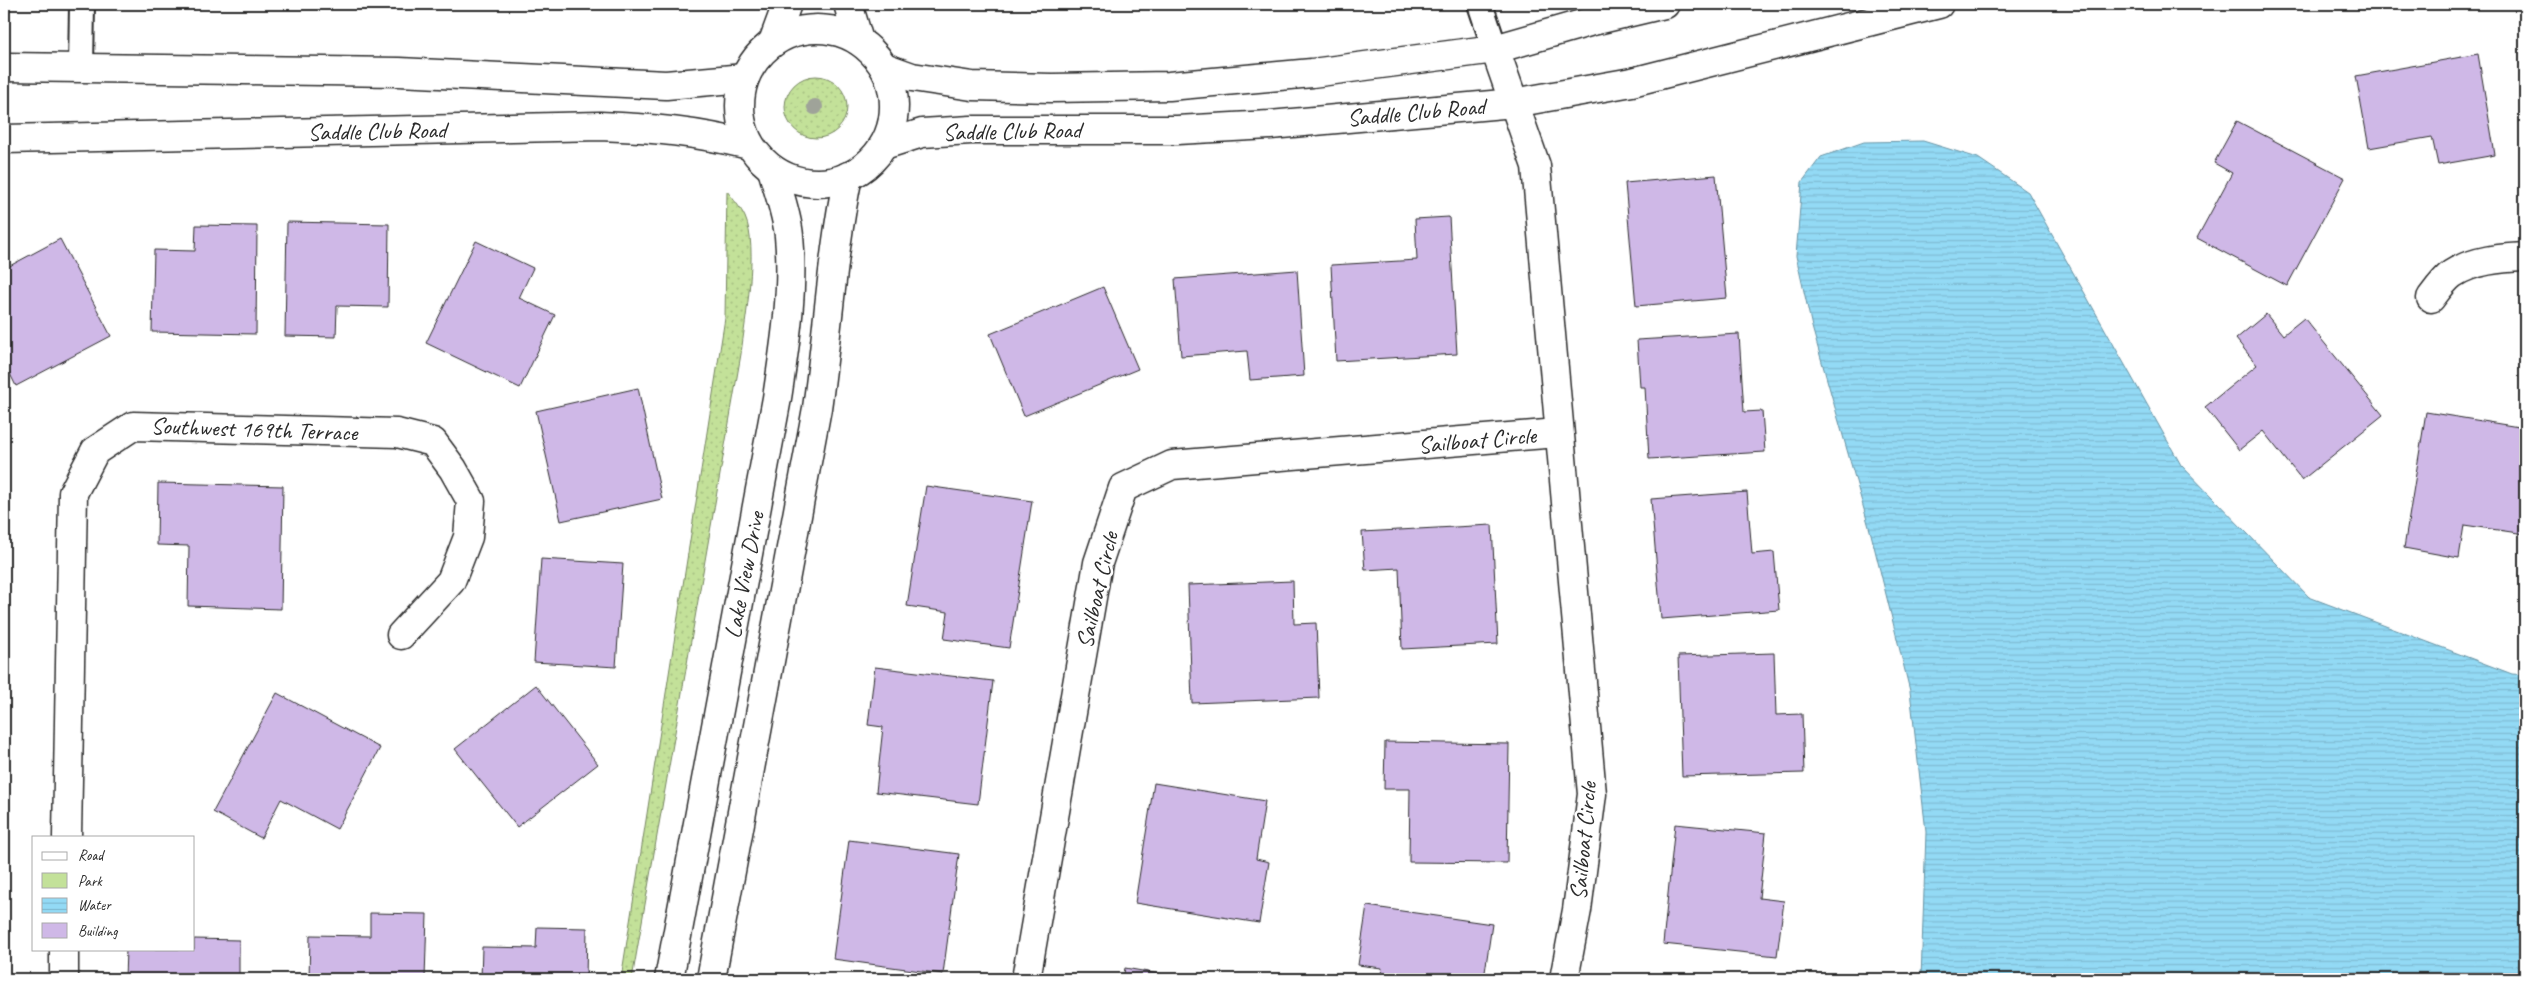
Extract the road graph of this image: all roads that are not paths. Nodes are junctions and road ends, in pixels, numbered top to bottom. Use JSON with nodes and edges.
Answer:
{"nodes":[{"id":1,"x":82,"y":4,"type":"edge"},
{"id":2,"x":787,"y":4,"type":"edge"},
{"id":3,"x":848,"y":4,"type":"edge"},
{"id":4,"x":1480,"y":4,"type":"edge"},
{"id":5,"x":1665,"y":4,"type":"edge"},
{"id":6,"x":1939,"y":4,"type":"edge"},
{"id":7,"x":859,"y":41,"type":"junction"},
{"id":8,"x":773,"y":42,"type":"junction"},
{"id":9,"x":1496,"y":49,"type":"junction"},
{"id":10,"x":4,"y":67,"type":"edge"},
{"id":11,"x":884,"y":67,"type":"junction"},
{"id":12,"x":81,"y":69,"type":"junction"},
{"id":13,"x":744,"y":78,"type":"junction"},
{"id":14,"x":1514,"y":103,"type":"junction"},
{"id":15,"x":4,"y":139,"type":"edge"},
{"id":16,"x":749,"y":145,"type":"junction"},
{"id":17,"x":884,"y":145,"type":"junction"},
{"id":18,"x":772,"y":169,"type":"junction"},
{"id":19,"x":848,"y":176,"type":"junction"},
{"id":20,"x":2525,"y":256,"type":"edge"},
{"id":21,"x":2431,"y":298,"type":"dead end"},
{"id":22,"x":1558,"y":433,"type":"junction"},
{"id":23,"x":402,"y":635,"type":"dead end"},
{"id":24,"x":67,"y":836,"type":"edge"},
{"id":25,"x":64,"y":950,"type":"edge"},
{"id":26,"x":64,"y":979,"type":"edge"},
{"id":27,"x":669,"y":979,"type":"edge"},
{"id":28,"x":711,"y":979,"type":"edge"},
{"id":29,"x":1026,"y":979,"type":"edge"},
{"id":30,"x":1564,"y":979,"type":"edge"}],
"edges":[{"from":1,"to":12,"type":"lane"},
{"from":2,"to":8,"type":"street"},
{"from":3,"to":7,"type":"street"},
{"from":4,"to":9,"type":"lane"},
{"from":5,"to":9,"type":"street","name":"Saddle Club Road"},
{"from":6,"to":14,"type":"street","name":"Saddle Club Road"},
{"from":7,"to":8,"type":"street"},
{"from":7,"to":11,"type":"street"},
{"from":8,"to":13,"type":"street"},
{"from":9,"to":11,"type":"street","name":"Saddle Club Road"},
{"from":9,"to":14,"type":"street","name":"Sailboat Circle"},
{"from":10,"to":12,"type":"street"},
{"from":11,"to":17,"type":"street"},
{"from":12,"to":13,"type":"street"},
{"from":13,"to":16,"type":"street"},
{"from":14,"to":17,"type":"street","name":"Saddle Club Road"},
{"from":14,"to":22,"type":"street","name":"Sailboat Circle"},
{"from":15,"to":16,"type":"street","name":"Saddle Club Road"},
{"from":16,"to":18,"type":"street"},
{"from":17,"to":19,"type":"street"},
{"from":18,"to":19,"type":"street"},
{"from":18,"to":27,"type":"street","name":"Lake View Drive"},
{"from":19,"to":28,"type":"street","name":"Lake View Drive"},
{"from":20,"to":21,"type":"street"},
{"from":22,"to":29,"type":"street","name":"Sailboat Circle"},
{"from":22,"to":30,"type":"street","name":"Sailboat Circle"},
{"from":23,"to":24,"type":"street","name":"Southwest 169th Terrace"},
{"from":25,"to":26,"type":"street"}]}
